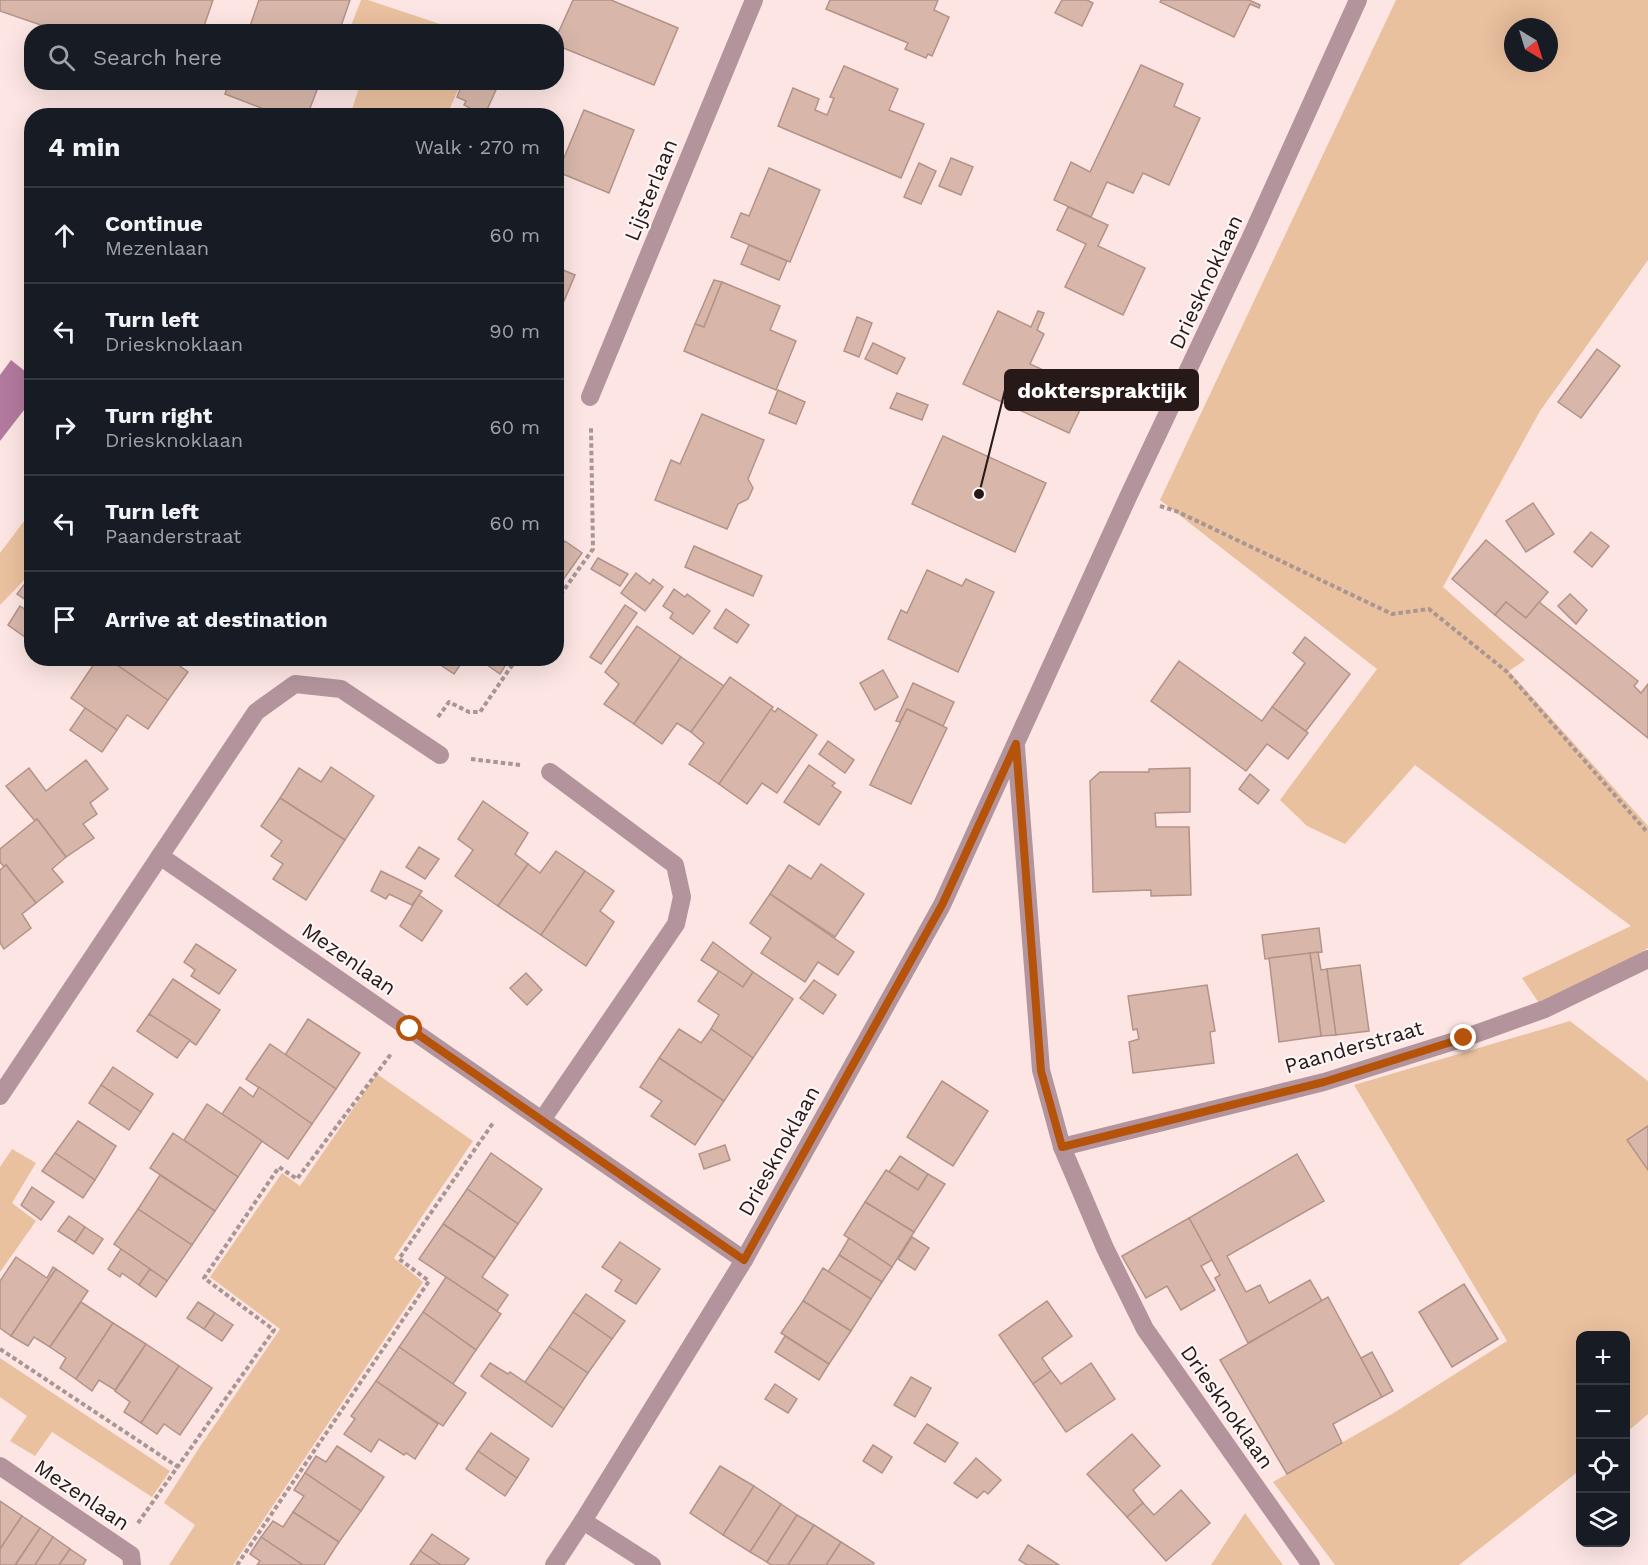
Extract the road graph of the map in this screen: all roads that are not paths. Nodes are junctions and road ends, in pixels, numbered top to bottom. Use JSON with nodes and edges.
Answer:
{"nodes":[{"id":1,"x":754,"y":0,"type":"edge"},
{"id":2,"x":1358,"y":0,"type":"edge"},
{"id":3,"x":590,"y":397,"type":"road end"},
{"id":4,"x":1016,"y":744,"type":"junction"},
{"id":5,"x":440,"y":755,"type":"road end"},
{"id":6,"x":550,"y":772,"type":"road end"},
{"id":7,"x":160,"y":856,"type":"junction"},
{"id":8,"x":1648,"y":959,"type":"edge"},
{"id":9,"x":0,"y":1096,"type":"edge"},
{"id":10,"x":542,"y":1120,"type":"junction"},
{"id":11,"x":1062,"y":1147,"type":"junction"},
{"id":12,"x":744,"y":1260,"type":"junction"},
{"id":13,"x":0,"y":1466,"type":"edge"},
{"id":14,"x":583,"y":1521,"type":"junction"},
{"id":15,"x":132,"y":1565,"type":"edge"},
{"id":16,"x":554,"y":1565,"type":"edge"},
{"id":17,"x":652,"y":1565,"type":"edge"},
{"id":18,"x":1311,"y":1565,"type":"edge"}],
"edges":[{"from":1,"to":3,"type":"street","name":"Lijsterlaan"},
{"from":2,"to":4,"type":"street","name":"Driesknoklaan"},
{"from":4,"to":11,"type":"street","name":"Driesknoklaan"},
{"from":4,"to":12,"type":"street","name":"Driesknoklaan"},
{"from":5,"to":7,"type":"street"},
{"from":6,"to":10,"type":"street"},
{"from":7,"to":9,"type":"street"},
{"from":7,"to":10,"type":"street","name":"Mezenlaan"},
{"from":8,"to":11,"type":"street","name":"Paanderstraat"},
{"from":10,"to":12,"type":"street","name":"Mezenlaan"},
{"from":11,"to":18,"type":"street","name":"Driesknoklaan"},
{"from":12,"to":14,"type":"street","name":"Driesknoklaan"},
{"from":13,"to":15,"type":"street","name":"Mezenlaan"},
{"from":14,"to":16,"type":"street","name":"Driesknoklaan"},
{"from":14,"to":17,"type":"street"}]}
